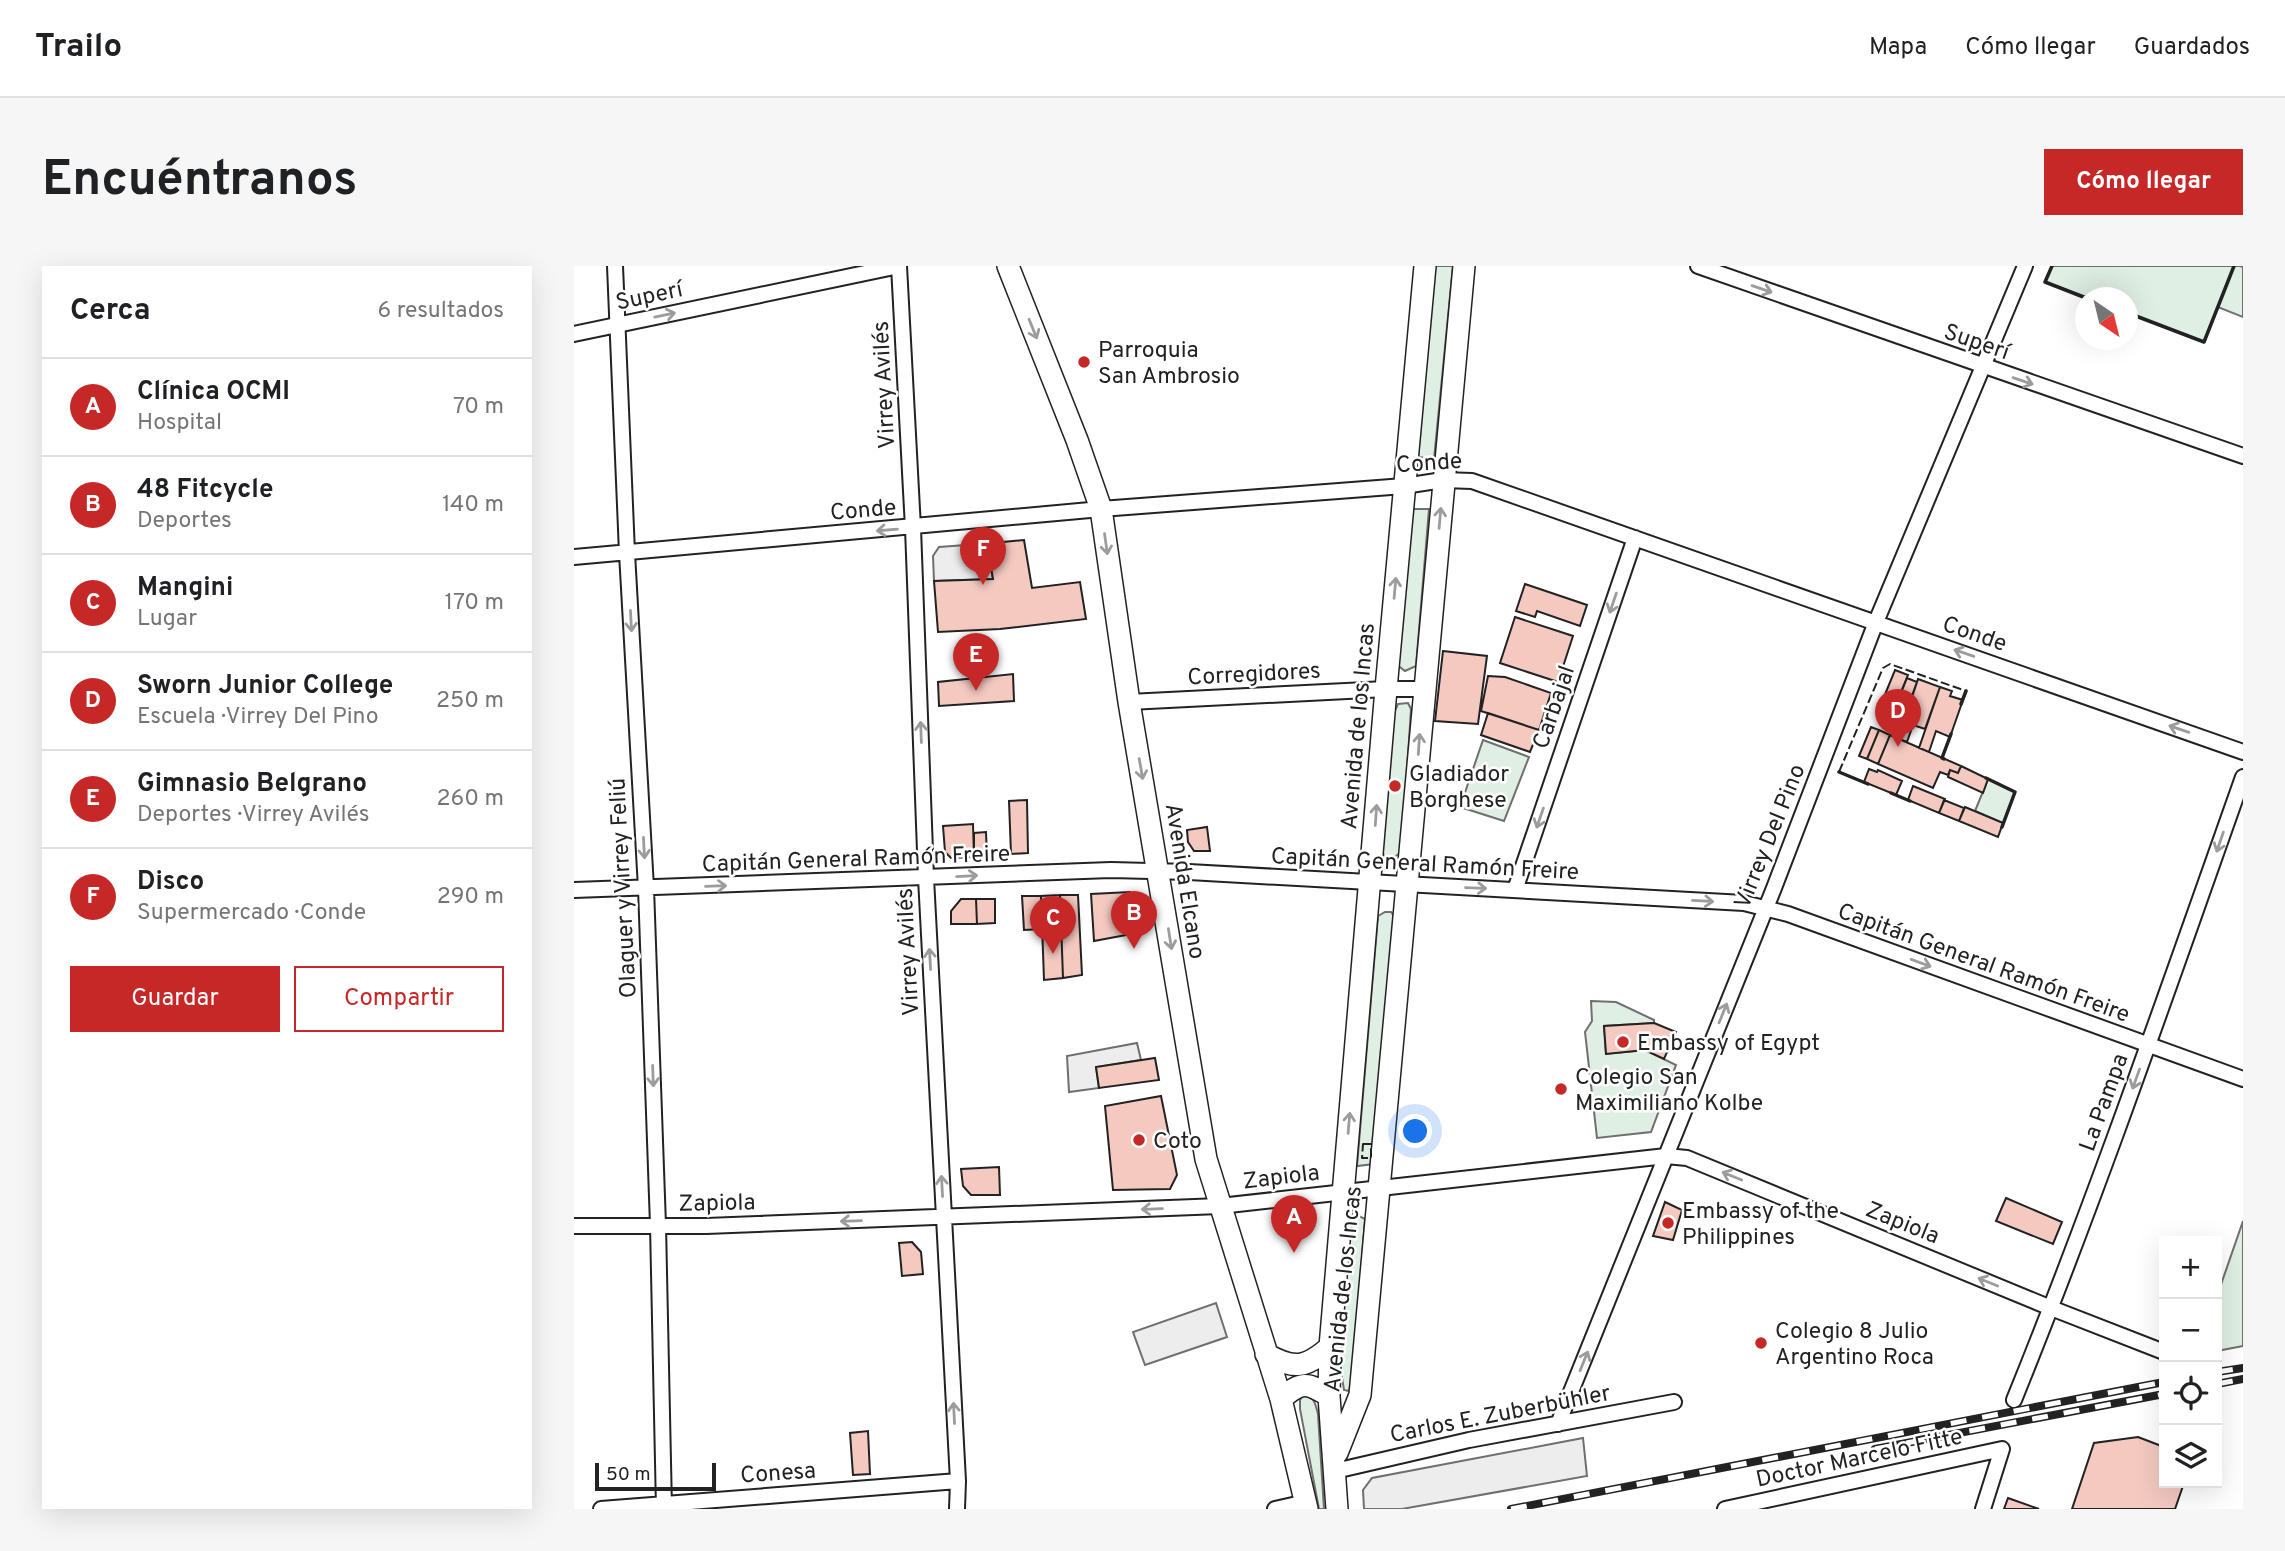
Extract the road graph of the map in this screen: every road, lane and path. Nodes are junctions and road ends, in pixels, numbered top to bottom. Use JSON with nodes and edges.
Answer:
{"nodes":[{"id":1,"x":615,"y":266,"type":"edge"},
{"id":2,"x":899,"y":266,"type":"edge"},
{"id":3,"x":1008,"y":266,"type":"edge"},
{"id":4,"x":1425,"y":266,"type":"edge"},
{"id":5,"x":1464,"y":266,"type":"edge"},
{"id":6,"x":1698,"y":266,"type":"edge"},
{"id":7,"x":2025,"y":266,"type":"edge"},
{"id":8,"x":618,"y":325,"type":"junction"},
{"id":9,"x":574,"y":334,"type":"edge"},
{"id":10,"x":1983,"y":367,"type":"junction"},
{"id":11,"x":2243,"y":456,"type":"edge"},
{"id":12,"x":1443,"y":480,"type":"junction"},
{"id":13,"x":1404,"y":486,"type":"junction"},
{"id":14,"x":1101,"y":509,"type":"junction"},
{"id":15,"x":913,"y":528,"type":"junction"},
{"id":16,"x":1635,"y":538,"type":"junction"},
{"id":17,"x":627,"y":553,"type":"junction"},
{"id":18,"x":574,"y":557,"type":"edge"},
{"id":19,"x":1876,"y":622,"type":"junction"},
{"id":20,"x":1385,"y":689,"type":"junction"},
{"id":21,"x":1423,"y":689,"type":"junction"},
{"id":22,"x":1129,"y":702,"type":"junction"},
{"id":23,"x":2243,"y":752,"type":"edge"},
{"id":24,"x":2243,"y":778,"type":"edge"},
{"id":25,"x":1159,"y":871,"type":"junction"},
{"id":26,"x":926,"y":878,"type":"junction"},
{"id":27,"x":1370,"y":883,"type":"junction"},
{"id":28,"x":1408,"y":886,"type":"junction"},
{"id":29,"x":646,"y":888,"type":"junction"},
{"id":30,"x":574,"y":890,"type":"edge"},
{"id":31,"x":1515,"y":890,"type":"junction"},
{"id":32,"x":1766,"y":908,"type":"junction"},
{"id":33,"x":2148,"y":1046,"type":"junction"},
{"id":34,"x":2243,"y":1079,"type":"edge"},
{"id":35,"x":1665,"y":1156,"type":"junction"},
{"id":36,"x":1379,"y":1188,"type":"junction"},
{"id":37,"x":1343,"y":1191,"type":"junction"},
{"id":38,"x":1220,"y":1206,"type":"junction"},
{"id":39,"x":944,"y":1217,"type":"junction"},
{"id":40,"x":658,"y":1225,"type":"junction"},
{"id":41,"x":574,"y":1226,"type":"edge"},
{"id":42,"x":2051,"y":1308,"type":"junction"},
{"id":43,"x":1330,"y":1347,"type":"junction"},
{"id":44,"x":2159,"y":1350,"type":"edge"},
{"id":45,"x":1266,"y":1354,"type":"junction"},
{"id":46,"x":1329,"y":1396,"type":"junction"},
{"id":47,"x":1281,"y":1399,"type":"junction"},
{"id":48,"x":2014,"y":1400,"type":"dead end"},
{"id":49,"x":1674,"y":1402,"type":"dead end"},
{"id":50,"x":1558,"y":1424,"type":"junction"},
{"id":51,"x":1335,"y":1465,"type":"junction"},
{"id":52,"x":957,"y":1481,"type":"junction"},
{"id":53,"x":1306,"y":1505,"type":"edge"},
{"id":54,"x":664,"y":1506,"type":"edge"},
{"id":55,"x":601,"y":1509,"type":"edge"},
{"id":56,"x":957,"y":1509,"type":"edge"},
{"id":57,"x":1275,"y":1509,"type":"edge"},
{"id":58,"x":1337,"y":1509,"type":"edge"},
{"id":59,"x":1725,"y":1509,"type":"edge"},
{"id":60,"x":1983,"y":1509,"type":"edge"}],
"edges":[{"from":1,"to":8,"type":"street","name":"Olaguer y Virrey Feliú"},
{"from":8,"to":2,"type":"street","name":"Superí","one_way":true},
{"from":2,"to":15,"type":"street","name":"Virrey Avilés"},
{"from":3,"to":14,"type":"main road","name":"Avenida Elcano","one_way":true},
{"from":4,"to":13,"type":"main road","name":"Avenida de los Incas"},
{"from":5,"to":12,"type":"main road","name":"Avenida de los Incas"},
{"from":6,"to":10,"type":"street","name":"Superí","one_way":true},
{"from":7,"to":10,"type":"street","name":"Virrey Del Pino"},
{"from":8,"to":9,"type":"street","name":"Superí"},
{"from":8,"to":17,"type":"street","name":"Olaguer y Virrey Feliú"},
{"from":10,"to":11,"type":"street","name":"Superí","one_way":true},
{"from":10,"to":19,"type":"street","name":"Virrey Del Pino"},
{"from":12,"to":13,"type":"street","name":"Conde"},
{"from":12,"to":16,"type":"street","name":"Conde"},
{"from":21,"to":12,"type":"main road","name":"Avenida de los Incas","one_way":true},
{"from":13,"to":14,"type":"street","name":"Conde"},
{"from":20,"to":13,"type":"main road","name":"Avenida de los Incas","one_way":true},
{"from":14,"to":15,"type":"street","name":"Conde"},
{"from":14,"to":22,"type":"main road","name":"Avenida Elcano","one_way":true},
{"from":15,"to":17,"type":"street","name":"Conde","one_way":true},
{"from":26,"to":15,"type":"street","name":"Virrey Avilés","one_way":true},
{"from":16,"to":19,"type":"street","name":"Conde"},
{"from":16,"to":31,"type":"street","name":"Carbajal","one_way":true},
{"from":17,"to":18,"type":"street","name":"Conde"},
{"from":17,"to":29,"type":"street","name":"Olaguer y Virrey Feliú","one_way":true},
{"from":23,"to":19,"type":"street","name":"Conde","one_way":true},
{"from":19,"to":32,"type":"street","name":"Virrey Del Pino"},
{"from":20,"to":21,"type":"street","name":"Corregidores"},
{"from":20,"to":22,"type":"street","name":"Corregidores"},
{"from":27,"to":20,"type":"main road","name":"Avenida de los Incas","one_way":true},
{"from":28,"to":21,"type":"main road","name":"Avenida de los Incas","one_way":true},
{"from":22,"to":25,"type":"main road","name":"Avenida Elcano","one_way":true},
{"from":24,"to":33,"type":"street","name":"La Pampa","one_way":true},
{"from":26,"to":25,"type":"street","name":"Capitán General Ramón Freire","one_way":true},
{"from":25,"to":27,"type":"street","name":"Capitán General Ramón Freire"},
{"from":25,"to":38,"type":"main road","name":"Avenida Elcano","one_way":true},
{"from":29,"to":26,"type":"street","name":"Capitán General Ramón Freire","one_way":true},
{"from":39,"to":26,"type":"street","name":"Virrey Avilés","one_way":true},
{"from":27,"to":28,"type":"street","name":"Capitán General Ramón Freire"},
{"from":37,"to":27,"type":"main road","name":"Avenida de los Incas","one_way":true},
{"from":28,"to":31,"type":"street","name":"Capitán General Ramón Freire","one_way":true},
{"from":28,"to":36,"type":"main road","name":"Avenida de los Incas"},
{"from":29,"to":30,"type":"street","name":"Capitán General Ramón Freire"},
{"from":29,"to":40,"type":"street","name":"Olaguer y Virrey Feliú","one_way":true},
{"from":31,"to":32,"type":"street","name":"Capitán General Ramón Freire","one_way":true},
{"from":32,"to":33,"type":"street","name":"Capitán General Ramón Freire","one_way":true},
{"from":35,"to":32,"type":"street","name":"Virrey Del Pino","one_way":true},
{"from":33,"to":34,"type":"street","name":"Capitán General Ramón Freire"},
{"from":33,"to":42,"type":"street","name":"La Pampa","one_way":true},
{"from":35,"to":36,"type":"street","name":"Zapiola"},
{"from":42,"to":35,"type":"street","name":"Zapiola","one_way":true},
{"from":50,"to":35,"type":"street","name":"Virrey Del Pino","one_way":true},
{"from":36,"to":37,"type":"street","name":"Zapiola"},
{"from":36,"to":51,"type":"main road","name":"Avenida de los Incas"},
{"from":37,"to":38,"type":"street","name":"Zapiola"},
{"from":37,"to":43,"type":"main road","name":"Avenida de los Incas"},
{"from":38,"to":39,"type":"street","name":"Zapiola","one_way":true},
{"from":38,"to":45,"type":"main road","name":"Avenida Elcano"},
{"from":39,"to":40,"type":"street","name":"Zapiola","one_way":true},
{"from":52,"to":39,"type":"street","name":"Virrey Avilés","one_way":true},
{"from":40,"to":41,"type":"street","name":"Zapiola"},
{"from":40,"to":54,"type":"street","name":"Olaguer y Virrey Feliú"},
{"from":42,"to":44,"type":"street","name":"Zapiola"},
{"from":42,"to":48,"type":"street","name":"La Pampa"},
{"from":43,"to":45,"type":"main road"},
{"from":43,"to":46,"type":"main road","name":"Avenida de los Incas"},
{"from":45,"to":47,"type":"main road","name":"Avenida Elcano"},
{"from":46,"to":47,"type":"main road"},
{"from":46,"to":51,"type":"main road","name":"Avenida de los Incas"},
{"from":47,"to":53,"type":"main road","name":"Avenida Elcano"},
{"from":49,"to":50,"type":"street","name":"Carlos E. Zuberbühler"},
{"from":50,"to":51,"type":"street","name":"Carlos E. Zuberbühler"},
{"from":51,"to":58,"type":"main road"},
{"from":52,"to":54,"type":"street","name":"Conesa"},
{"from":52,"to":56,"type":"street","name":"Virrey Avilés"},
{"from":53,"to":57,"type":"street"},
{"from":54,"to":55,"type":"street","name":"Conesa"},
{"from":59,"to":60,"type":"street","name":"Doctor Marcelo Fitte"}]}
